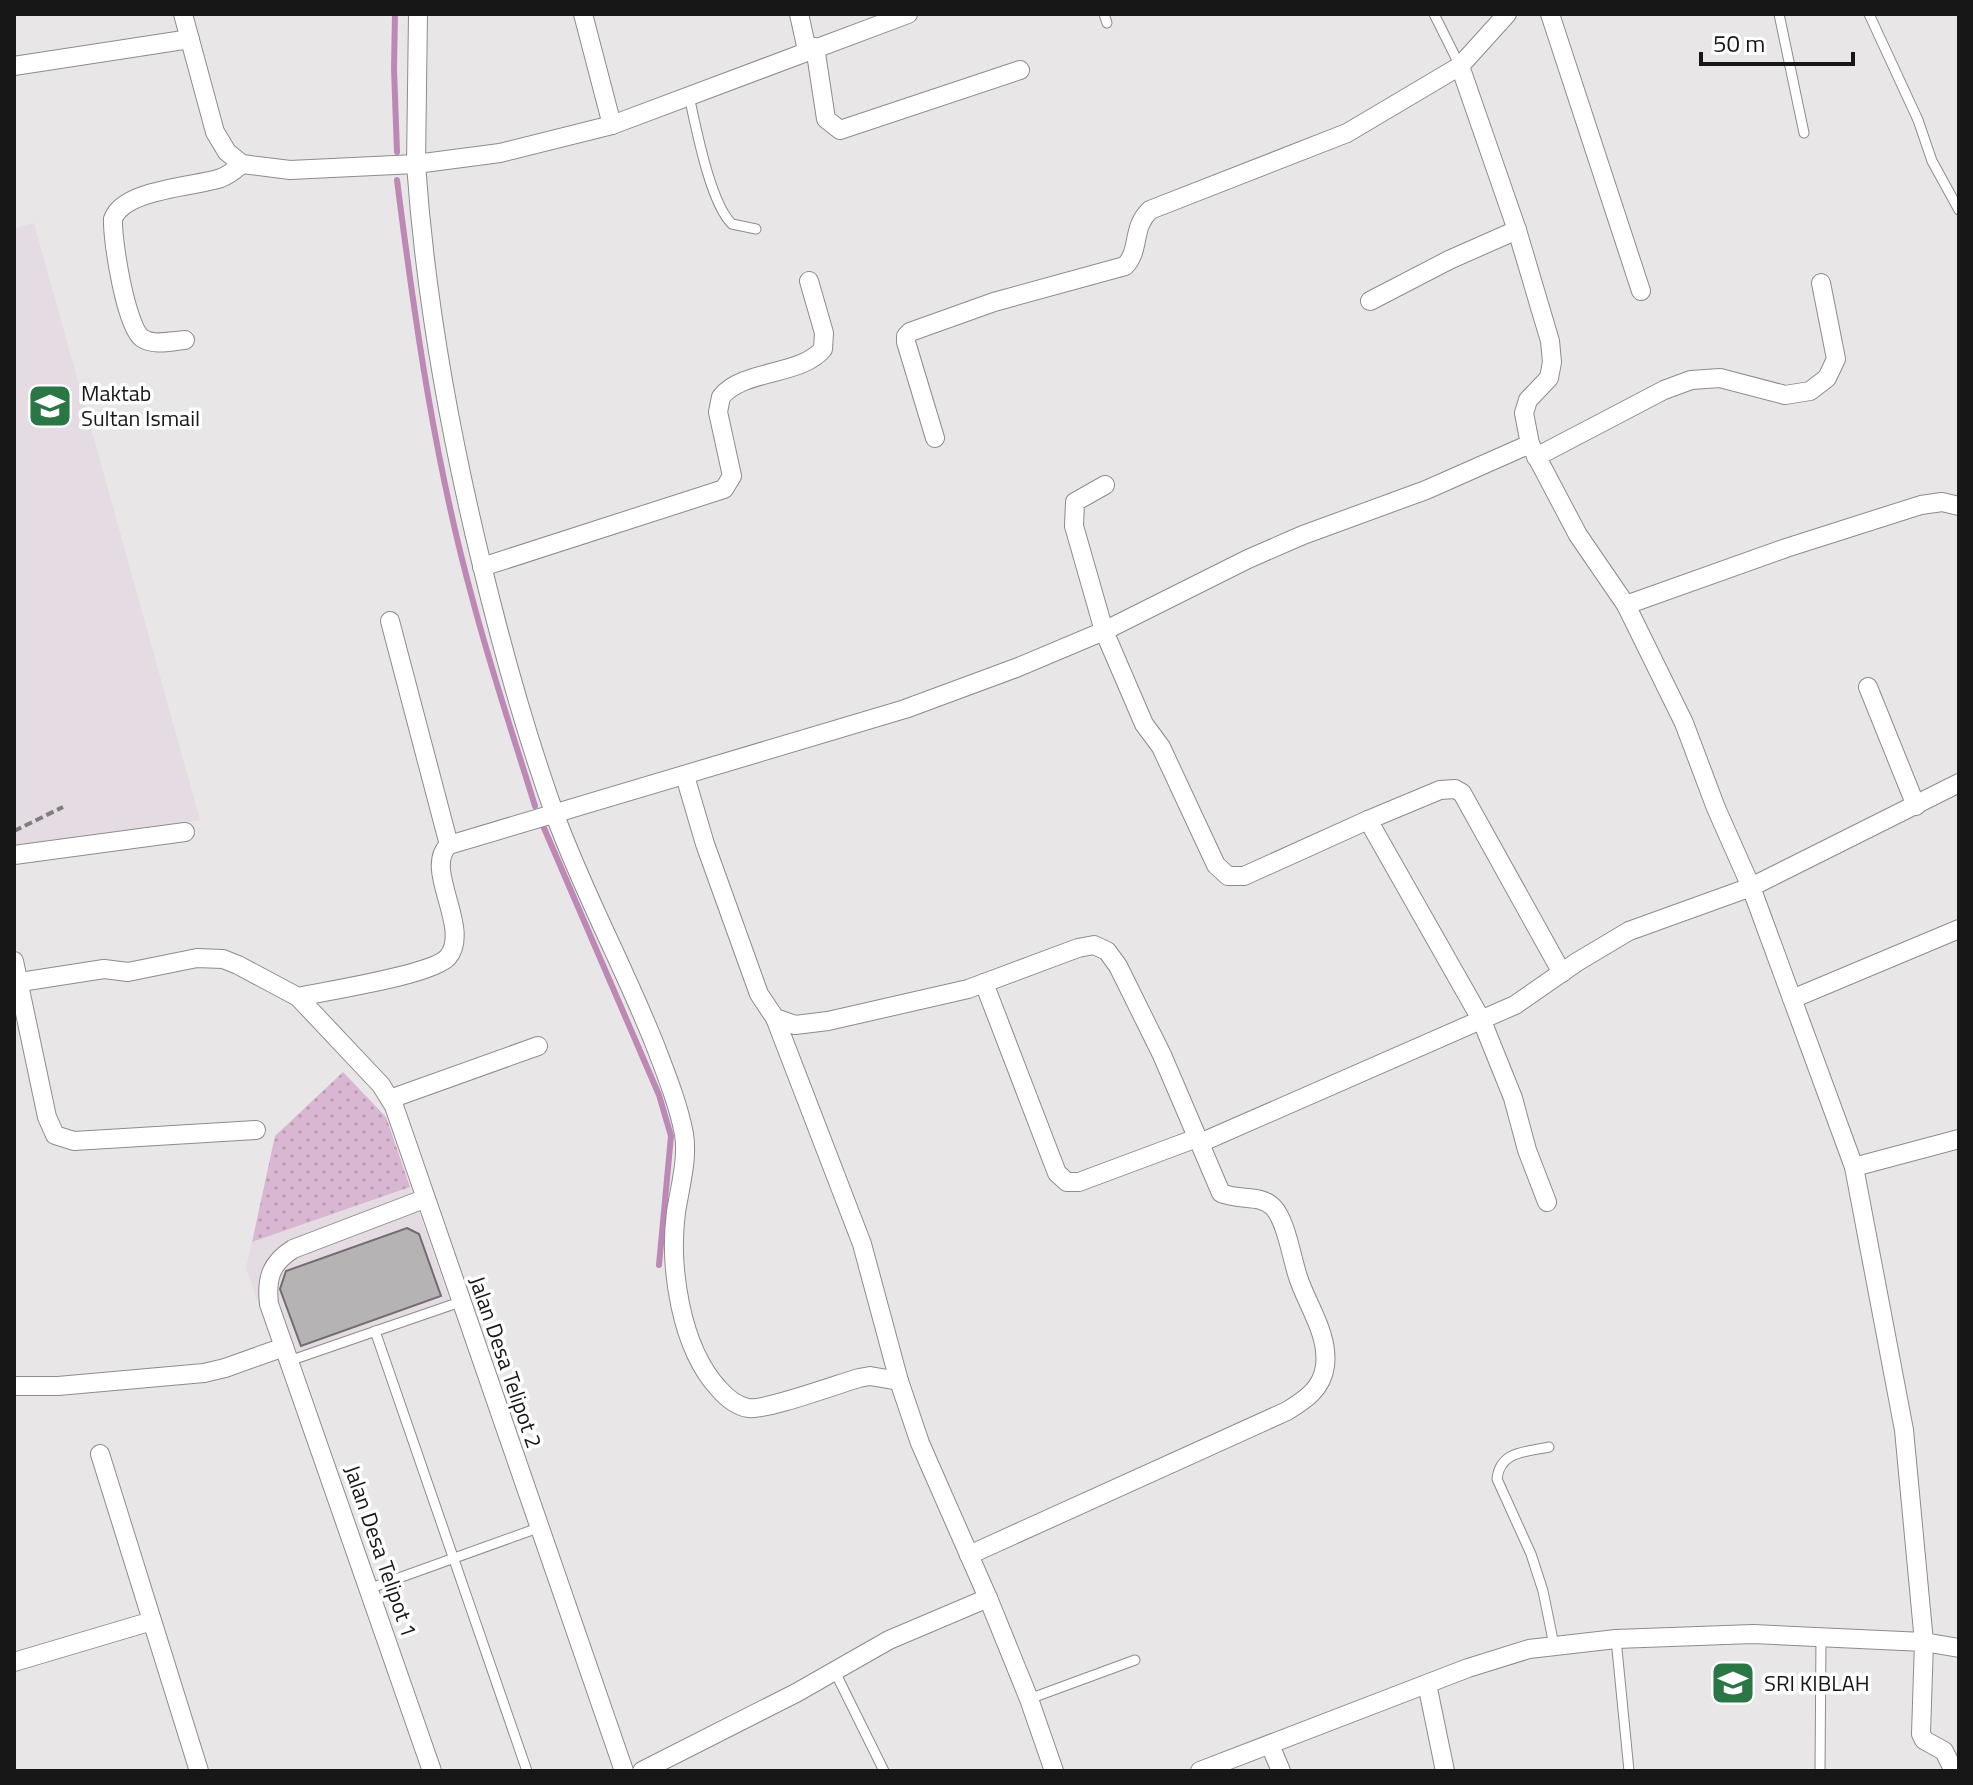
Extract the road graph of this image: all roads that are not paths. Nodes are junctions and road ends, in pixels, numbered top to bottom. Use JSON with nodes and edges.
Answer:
{"nodes":[{"id":1,"x":183,"y":14,"type":"edge"},
{"id":2,"x":418,"y":14,"type":"edge"},
{"id":3,"x":583,"y":14,"type":"edge"},
{"id":4,"x":799,"y":14,"type":"edge"},
{"id":5,"x":908,"y":14,"type":"edge"},
{"id":6,"x":1434,"y":14,"type":"edge"},
{"id":7,"x":1507,"y":14,"type":"edge"},
{"id":8,"x":1550,"y":14,"type":"edge"},
{"id":9,"x":1779,"y":14,"type":"edge"},
{"id":10,"x":1869,"y":14,"type":"edge"},
{"id":11,"x":190,"y":39,"type":"junction"},
{"id":12,"x":811,"y":49,"type":"junction"},
{"id":13,"x":14,"y":66,"type":"edge"},
{"id":14,"x":1460,"y":66,"type":"junction"},
{"id":15,"x":1020,"y":70,"type":"dead end"},
{"id":16,"x":689,"y":96,"type":"junction"},
{"id":17,"x":612,"y":125,"type":"junction"},
{"id":18,"x":1804,"y":133,"type":"dead end"},
{"id":19,"x":242,"y":164,"type":"junction"},
{"id":20,"x":416,"y":164,"type":"junction"},
{"id":21,"x":1959,"y":210,"type":"edge"},
{"id":22,"x":756,"y":229,"type":"dead end"},
{"id":23,"x":1517,"y":230,"type":"junction"},
{"id":24,"x":809,"y":281,"type":"dead end"},
{"id":25,"x":1821,"y":283,"type":"dead end"},
{"id":26,"x":1641,"y":291,"type":"dead end"},
{"id":27,"x":1370,"y":301,"type":"dead end"},
{"id":28,"x":185,"y":340,"type":"dead end"},
{"id":29,"x":935,"y":438,"type":"dead end"},
{"id":30,"x":1533,"y":451,"type":"junction"},
{"id":31,"x":1105,"y":485,"type":"dead end"},
{"id":32,"x":1959,"y":506,"type":"edge"},
{"id":33,"x":482,"y":567,"type":"junction"},
{"id":34,"x":1626,"y":605,"type":"junction"},
{"id":35,"x":390,"y":621,"type":"dead end"},
{"id":36,"x":1104,"y":631,"type":"junction"},
{"id":37,"x":1868,"y":687,"type":"dead end"},
{"id":38,"x":685,"y":776,"type":"junction"},
{"id":39,"x":1959,"y":783,"type":"edge"},
{"id":40,"x":1916,"y":806,"type":"junction"},
{"id":41,"x":554,"y":812,"type":"junction"},
{"id":42,"x":1368,"y":820,"type":"junction"},
{"id":43,"x":185,"y":832,"type":"dead end"},
{"id":44,"x":449,"y":845,"type":"junction"},
{"id":45,"x":14,"y":855,"type":"edge"},
{"id":46,"x":1751,"y":887,"type":"junction"},
{"id":47,"x":1959,"y":929,"type":"edge"},
{"id":48,"x":14,"y":961,"type":"edge"},
{"id":49,"x":1562,"y":973,"type":"junction"},
{"id":50,"x":17,"y":983,"type":"edge"},
{"id":51,"x":984,"y":983,"type":"junction"},
{"id":52,"x":298,"y":997,"type":"junction"},
{"id":53,"x":1792,"y":999,"type":"junction"},
{"id":54,"x":775,"y":1018,"type":"junction"},
{"id":55,"x":1482,"y":1021,"type":"junction"},
{"id":56,"x":538,"y":1046,"type":"dead end"},
{"id":57,"x":390,"y":1099,"type":"junction"},
{"id":58,"x":256,"y":1130,"type":"dead end"},
{"id":59,"x":1959,"y":1139,"type":"edge"},
{"id":60,"x":1199,"y":1140,"type":"junction"},
{"id":61,"x":1854,"y":1167,"type":"junction"},
{"id":62,"x":424,"y":1199,"type":"junction"},
{"id":63,"x":1547,"y":1202,"type":"dead end"},
{"id":64,"x":460,"y":1302,"type":"junction"},
{"id":65,"x":375,"y":1331,"type":"junction"},
{"id":66,"x":287,"y":1354,"type":"junction"},
{"id":67,"x":899,"y":1381,"type":"junction"},
{"id":68,"x":14,"y":1386,"type":"edge"},
{"id":69,"x":1549,"y":1447,"type":"dead end"},
{"id":70,"x":100,"y":1454,"type":"dead end"},
{"id":71,"x":538,"y":1528,"type":"junction"},
{"id":72,"x":969,"y":1555,"type":"junction"},
{"id":73,"x":453,"y":1558,"type":"junction"},
{"id":74,"x":368,"y":1589,"type":"junction"},
{"id":75,"x":988,"y":1598,"type":"junction"},
{"id":76,"x":152,"y":1621,"type":"junction"},
{"id":77,"x":1821,"y":1637,"type":"junction"},
{"id":78,"x":1616,"y":1639,"type":"junction"},
{"id":79,"x":1924,"y":1642,"type":"junction"},
{"id":80,"x":1554,"y":1645,"type":"junction"},
{"id":81,"x":1959,"y":1648,"type":"edge"},
{"id":82,"x":1135,"y":1660,"type":"dead end"},
{"id":83,"x":14,"y":1662,"type":"edge"},
{"id":84,"x":835,"y":1672,"type":"junction"},
{"id":85,"x":1427,"y":1684,"type":"junction"},
{"id":86,"x":1029,"y":1699,"type":"junction"},
{"id":87,"x":1270,"y":1745,"type":"junction"},
{"id":88,"x":199,"y":1771,"type":"edge"},
{"id":89,"x":432,"y":1771,"type":"edge"},
{"id":90,"x":527,"y":1771,"type":"edge"},
{"id":91,"x":624,"y":1771,"type":"edge"},
{"id":92,"x":642,"y":1771,"type":"edge"},
{"id":93,"x":884,"y":1771,"type":"edge"},
{"id":94,"x":1054,"y":1771,"type":"edge"},
{"id":95,"x":1200,"y":1771,"type":"edge"},
{"id":96,"x":1281,"y":1771,"type":"edge"},
{"id":97,"x":1445,"y":1771,"type":"edge"},
{"id":98,"x":1629,"y":1771,"type":"edge"},
{"id":99,"x":1820,"y":1771,"type":"edge"},
{"id":100,"x":1954,"y":1771,"type":"edge"}],
"edges":[{"from":1,"to":11,"type":"street"},
{"from":2,"to":20,"type":"street"},
{"from":3,"to":17,"type":"street"},
{"from":4,"to":12,"type":"street"},
{"from":5,"to":12,"type":"street"},
{"from":6,"to":14,"type":"lane"},
{"from":7,"to":14,"type":"street"},
{"from":8,"to":26,"type":"street"},
{"from":9,"to":18,"type":"lane"},
{"from":10,"to":21,"type":"lane"},
{"from":11,"to":13,"type":"street"},
{"from":11,"to":19,"type":"street"},
{"from":12,"to":15,"type":"street"},
{"from":12,"to":16,"type":"street"},
{"from":14,"to":23,"type":"street"},
{"from":14,"to":29,"type":"street"},
{"from":16,"to":17,"type":"street"},
{"from":16,"to":22,"type":"lane"},
{"from":17,"to":20,"type":"street"},
{"from":19,"to":20,"type":"street"},
{"from":19,"to":28,"type":"street"},
{"from":20,"to":33,"type":"street"},
{"from":23,"to":27,"type":"street"},
{"from":23,"to":30,"type":"street"},
{"from":24,"to":33,"type":"street"},
{"from":25,"to":30,"type":"street"},
{"from":30,"to":34,"type":"street"},
{"from":30,"to":36,"type":"street"},
{"from":31,"to":36,"type":"street"},
{"from":32,"to":34,"type":"street"},
{"from":33,"to":41,"type":"street"},
{"from":34,"to":46,"type":"street"},
{"from":35,"to":44,"type":"street"},
{"from":36,"to":38,"type":"street"},
{"from":36,"to":42,"type":"street"},
{"from":37,"to":40,"type":"street"},
{"from":38,"to":41,"type":"street"},
{"from":38,"to":54,"type":"street"},
{"from":39,"to":40,"type":"street"},
{"from":40,"to":46,"type":"street"},
{"from":41,"to":44,"type":"street"},
{"from":41,"to":67,"type":"street"},
{"from":42,"to":49,"type":"street"},
{"from":42,"to":55,"type":"street"},
{"from":43,"to":45,"type":"street"},
{"from":44,"to":52,"type":"street"},
{"from":46,"to":49,"type":"street"},
{"from":46,"to":53,"type":"street"},
{"from":47,"to":53,"type":"street"},
{"from":48,"to":50,"type":"street"},
{"from":49,"to":55,"type":"street"},
{"from":50,"to":52,"type":"street","name":"Jalan Desa Telipot 2"},
{"from":50,"to":58,"type":"street"},
{"from":51,"to":54,"type":"street"},
{"from":51,"to":60,"type":"street"},
{"from":51,"to":60,"type":"street"},
{"from":52,"to":57,"type":"street","name":"Jalan Desa Telipot 2"},
{"from":53,"to":61,"type":"street"},
{"from":54,"to":67,"type":"street"},
{"from":55,"to":60,"type":"street"},
{"from":55,"to":63,"type":"street"},
{"from":56,"to":57,"type":"street"},
{"from":57,"to":62,"type":"street","name":"Jalan Desa Telipot 2"},
{"from":59,"to":61,"type":"street"},
{"from":60,"to":72,"type":"street"},
{"from":61,"to":79,"type":"street"},
{"from":62,"to":64,"type":"street","name":"Jalan Desa Telipot 2"},
{"from":62,"to":66,"type":"street","name":"Jalan Desa Telipot 1"},
{"from":64,"to":65,"type":"lane"},
{"from":64,"to":71,"type":"street","name":"Jalan Desa Telipot 2"},
{"from":65,"to":66,"type":"lane"},
{"from":65,"to":73,"type":"lane"},
{"from":66,"to":68,"type":"street"},
{"from":66,"to":74,"type":"street","name":"Jalan Desa Telipot 1"},
{"from":67,"to":72,"type":"street"},
{"from":69,"to":80,"type":"lane"},
{"from":70,"to":76,"type":"street"},
{"from":71,"to":73,"type":"lane"},
{"from":71,"to":91,"type":"street","name":"Jalan Desa Telipot 2"},
{"from":72,"to":75,"type":"street"},
{"from":73,"to":74,"type":"lane"},
{"from":73,"to":90,"type":"lane"},
{"from":74,"to":89,"type":"street","name":"Jalan Desa Telipot 1"},
{"from":75,"to":84,"type":"street"},
{"from":75,"to":86,"type":"street"},
{"from":76,"to":83,"type":"street"},
{"from":76,"to":88,"type":"street"},
{"from":77,"to":78,"type":"street"},
{"from":77,"to":79,"type":"street"},
{"from":77,"to":99,"type":"lane"},
{"from":78,"to":80,"type":"street"},
{"from":78,"to":98,"type":"lane"},
{"from":79,"to":81,"type":"street"},
{"from":79,"to":100,"type":"street"},
{"from":80,"to":85,"type":"street"},
{"from":82,"to":86,"type":"lane"},
{"from":84,"to":92,"type":"street"},
{"from":84,"to":93,"type":"lane"},
{"from":85,"to":87,"type":"street"},
{"from":85,"to":97,"type":"street"},
{"from":86,"to":94,"type":"street"},
{"from":87,"to":95,"type":"street"},
{"from":87,"to":96,"type":"street"}]}
